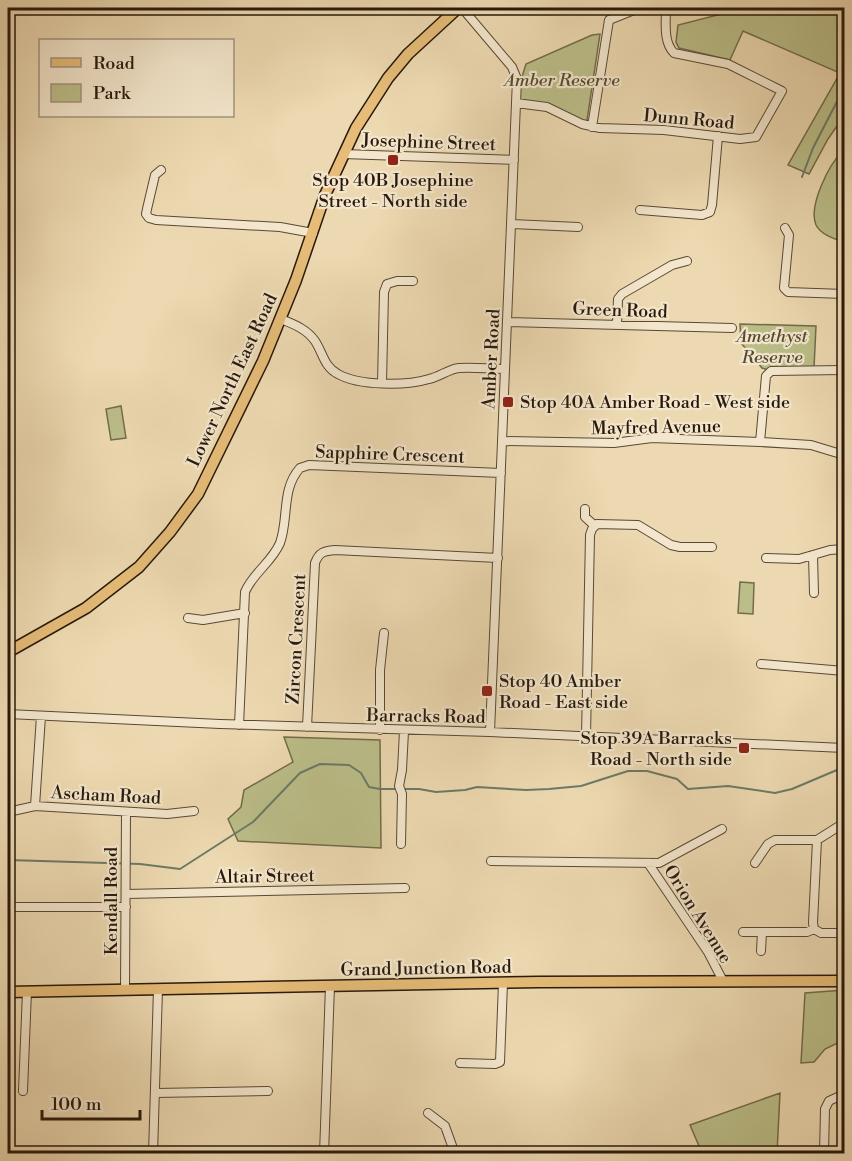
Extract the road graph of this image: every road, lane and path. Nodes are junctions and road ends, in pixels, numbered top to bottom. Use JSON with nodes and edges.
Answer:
{"nodes":[{"id":1,"x":460,"y":8,"type":"edge"},
{"id":2,"x":639,"y":8,"type":"edge"},
{"id":3,"x":666,"y":8,"type":"edge"},
{"id":4,"x":516,"y":103,"type":"junction"},
{"id":5,"x":592,"y":127,"type":"junction"},
{"id":6,"x":718,"y":136,"type":"junction"},
{"id":7,"x":343,"y":154,"type":"junction"},
{"id":8,"x":514,"y":160,"type":"junction"},
{"id":9,"x":161,"y":170,"type":"dead end"},
{"id":10,"x":640,"y":210,"type":"dead end"},
{"id":11,"x":512,"y":224,"type":"junction"},
{"id":12,"x":578,"y":227,"type":"dead end"},
{"id":13,"x":785,"y":228,"type":"dead end"},
{"id":14,"x":313,"y":233,"type":"junction"},
{"id":15,"x":687,"y":261,"type":"dead end"},
{"id":16,"x":413,"y":281,"type":"dead end"},
{"id":17,"x":844,"y":294,"type":"edge"},
{"id":18,"x":281,"y":319,"type":"junction"},
{"id":19,"x":507,"y":322,"type":"junction"},
{"id":20,"x":617,"y":325,"type":"junction"},
{"id":21,"x":732,"y":328,"type":"dead end"},
{"id":22,"x":505,"y":369,"type":"junction"},
{"id":23,"x":844,"y":370,"type":"edge"},
{"id":24,"x":382,"y":383,"type":"junction"},
{"id":25,"x":502,"y":441,"type":"junction"},
{"id":26,"x":760,"y":442,"type":"junction"},
{"id":27,"x":844,"y":455,"type":"edge"},
{"id":28,"x":501,"y":473,"type":"junction"},
{"id":29,"x":585,"y":509,"type":"dead end"},
{"id":30,"x":595,"y":526,"type":"junction"},
{"id":31,"x":712,"y":547,"type":"dead end"},
{"id":32,"x":844,"y":549,"type":"edge"},
{"id":33,"x":813,"y":555,"type":"junction"},
{"id":34,"x":498,"y":558,"type":"junction"},
{"id":35,"x":766,"y":558,"type":"dead end"},
{"id":36,"x":814,"y":593,"type":"dead end"},
{"id":37,"x":244,"y":613,"type":"junction"},
{"id":38,"x":188,"y":618,"type":"dead end"},
{"id":39,"x":384,"y":633,"type":"dead end"},
{"id":40,"x":8,"y":652,"type":"edge"},
{"id":41,"x":761,"y":664,"type":"dead end"},
{"id":42,"x":844,"y":671,"type":"edge"},
{"id":43,"x":8,"y":714,"type":"edge"},
{"id":44,"x":41,"y":716,"type":"junction"},
{"id":45,"x":239,"y":725,"type":"junction"},
{"id":46,"x":307,"y":727,"type":"junction"},
{"id":47,"x":380,"y":730,"type":"junction"},
{"id":48,"x":404,"y":731,"type":"junction"},
{"id":49,"x":490,"y":732,"type":"junction"},
{"id":50,"x":586,"y":736,"type":"junction"},
{"id":51,"x":844,"y":748,"type":"edge"},
{"id":52,"x":34,"y":806,"type":"junction"},
{"id":53,"x":194,"y":811,"type":"dead end"},
{"id":54,"x":8,"y":812,"type":"edge"},
{"id":55,"x":126,"y":812,"type":"junction"},
{"id":56,"x":844,"y":823,"type":"edge"},
{"id":57,"x":722,"y":829,"type":"dead end"},
{"id":58,"x":817,"y":840,"type":"junction"},
{"id":59,"x":401,"y":844,"type":"dead end"},
{"id":60,"x":491,"y":861,"type":"dead end"},
{"id":61,"x":648,"y":863,"type":"junction"},
{"id":62,"x":755,"y":863,"type":"dead end"},
{"id":63,"x":405,"y":888,"type":"dead end"},
{"id":64,"x":126,"y":894,"type":"junction"},
{"id":65,"x":8,"y":907,"type":"edge"},
{"id":66,"x":126,"y":907,"type":"junction"},
{"id":67,"x":814,"y":929,"type":"junction"},
{"id":68,"x":743,"y":932,"type":"dead end"},
{"id":69,"x":762,"y":932,"type":"junction"},
{"id":70,"x":844,"y":933,"type":"edge"},
{"id":71,"x":761,"y":951,"type":"dead end"},
{"id":72,"x":723,"y":981,"type":"junction"},
{"id":73,"x":844,"y":981,"type":"edge"},
{"id":74,"x":503,"y":982,"type":"junction"},
{"id":75,"x":330,"y":986,"type":"junction"},
{"id":76,"x":126,"y":989,"type":"junction"},
{"id":77,"x":158,"y":989,"type":"junction"},
{"id":78,"x":27,"y":991,"type":"junction"},
{"id":79,"x":8,"y":992,"type":"edge"},
{"id":80,"x":460,"y":1063,"type":"dead end"},
{"id":81,"x":23,"y":1091,"type":"dead end"},
{"id":82,"x":268,"y":1091,"type":"dead end"},
{"id":83,"x":155,"y":1093,"type":"junction"},
{"id":84,"x":844,"y":1094,"type":"edge"},
{"id":85,"x":428,"y":1113,"type":"dead end"},
{"id":86,"x":153,"y":1154,"type":"edge"},
{"id":87,"x":324,"y":1154,"type":"edge"},
{"id":88,"x":455,"y":1154,"type":"edge"},
{"id":89,"x":824,"y":1154,"type":"edge"}],
"edges":[{"from":1,"to":4,"type":"street","name":"Amber Road"},
{"from":1,"to":7,"type":"main road","name":"Lower North East Road"},
{"from":2,"to":5,"type":"street"},
{"from":3,"to":6,"type":"street","name":"Dunn Road"},
{"from":4,"to":5,"type":"street","name":"Dunn Road"},
{"from":4,"to":8,"type":"street","name":"Amber Road"},
{"from":5,"to":6,"type":"street","name":"Dunn Road"},
{"from":6,"to":10,"type":"street"},
{"from":7,"to":8,"type":"street","name":"Josephine Street"},
{"from":7,"to":14,"type":"main road","name":"Lower North East Road"},
{"from":8,"to":11,"type":"street","name":"Amber Road"},
{"from":9,"to":14,"type":"street"},
{"from":11,"to":12,"type":"street"},
{"from":11,"to":19,"type":"street","name":"Amber Road"},
{"from":13,"to":17,"type":"street"},
{"from":14,"to":18,"type":"main road","name":"Lower North East Road"},
{"from":15,"to":20,"type":"street"},
{"from":16,"to":24,"type":"street"},
{"from":18,"to":24,"type":"street"},
{"from":18,"to":40,"type":"main road","name":"Lower North East Road"},
{"from":19,"to":20,"type":"street","name":"Green Road"},
{"from":19,"to":22,"type":"street","name":"Amber Road"},
{"from":20,"to":21,"type":"street","name":"Green Road"},
{"from":22,"to":24,"type":"street"},
{"from":22,"to":25,"type":"street","name":"Amber Road"},
{"from":23,"to":26,"type":"street"},
{"from":25,"to":26,"type":"street","name":"Mayfred Avenue"},
{"from":25,"to":28,"type":"street","name":"Amber Road"},
{"from":26,"to":27,"type":"street","name":"Mayfred Avenue"},
{"from":28,"to":34,"type":"street","name":"Amber Road"},
{"from":28,"to":37,"type":"street","name":"Sapphire Crescent"},
{"from":29,"to":30,"type":"street"},
{"from":30,"to":31,"type":"street"},
{"from":30,"to":50,"type":"street"},
{"from":32,"to":33,"type":"street"},
{"from":33,"to":35,"type":"street"},
{"from":33,"to":36,"type":"street"},
{"from":34,"to":46,"type":"street","name":"Zircon Crescent"},
{"from":34,"to":49,"type":"street","name":"Amber Road"},
{"from":37,"to":38,"type":"street"},
{"from":37,"to":45,"type":"street","name":"Sapphire Crescent"},
{"from":39,"to":47,"type":"street"},
{"from":41,"to":42,"type":"street"},
{"from":43,"to":44,"type":"street","name":"Barracks Road"},
{"from":44,"to":45,"type":"street","name":"Barracks Road"},
{"from":44,"to":52,"type":"street","name":"Ascham Road"},
{"from":45,"to":46,"type":"street","name":"Barracks Road"},
{"from":46,"to":47,"type":"street","name":"Barracks Road"},
{"from":47,"to":48,"type":"street","name":"Barracks Road"},
{"from":48,"to":49,"type":"street","name":"Barracks Road"},
{"from":48,"to":59,"type":"street"},
{"from":49,"to":50,"type":"street","name":"Barracks Road"},
{"from":50,"to":51,"type":"street","name":"Barracks Road"},
{"from":52,"to":54,"type":"street"},
{"from":52,"to":55,"type":"street","name":"Ascham Road"},
{"from":53,"to":55,"type":"street","name":"Ascham Road"},
{"from":55,"to":64,"type":"street","name":"Kendall Road"},
{"from":56,"to":58,"type":"street"},
{"from":57,"to":61,"type":"street"},
{"from":58,"to":62,"type":"street"},
{"from":58,"to":67,"type":"street"},
{"from":60,"to":61,"type":"street"},
{"from":61,"to":72,"type":"street","name":"Orion Avenue"},
{"from":63,"to":64,"type":"street","name":"Altair Street"},
{"from":64,"to":66,"type":"street","name":"Kendall Road"},
{"from":65,"to":66,"type":"street"},
{"from":66,"to":76,"type":"street","name":"Kendall Road"},
{"from":67,"to":69,"type":"street"},
{"from":67,"to":70,"type":"street"},
{"from":68,"to":69,"type":"street"},
{"from":69,"to":71,"type":"street"},
{"from":72,"to":73,"type":"main road","name":"Grand Junction Road"},
{"from":72,"to":74,"type":"main road","name":"Grand Junction Road"},
{"from":74,"to":75,"type":"main road","name":"Grand Junction Road"},
{"from":74,"to":80,"type":"street"},
{"from":75,"to":77,"type":"main road","name":"Grand Junction Road"},
{"from":75,"to":87,"type":"street"},
{"from":76,"to":77,"type":"main road","name":"Grand Junction Road"},
{"from":76,"to":78,"type":"main road","name":"Grand Junction Road"},
{"from":77,"to":83,"type":"street"},
{"from":78,"to":79,"type":"main road","name":"Grand Junction Road"},
{"from":78,"to":81,"type":"street"},
{"from":82,"to":83,"type":"street"},
{"from":83,"to":86,"type":"street"},
{"from":84,"to":89,"type":"street"},
{"from":85,"to":88,"type":"street"}]}
